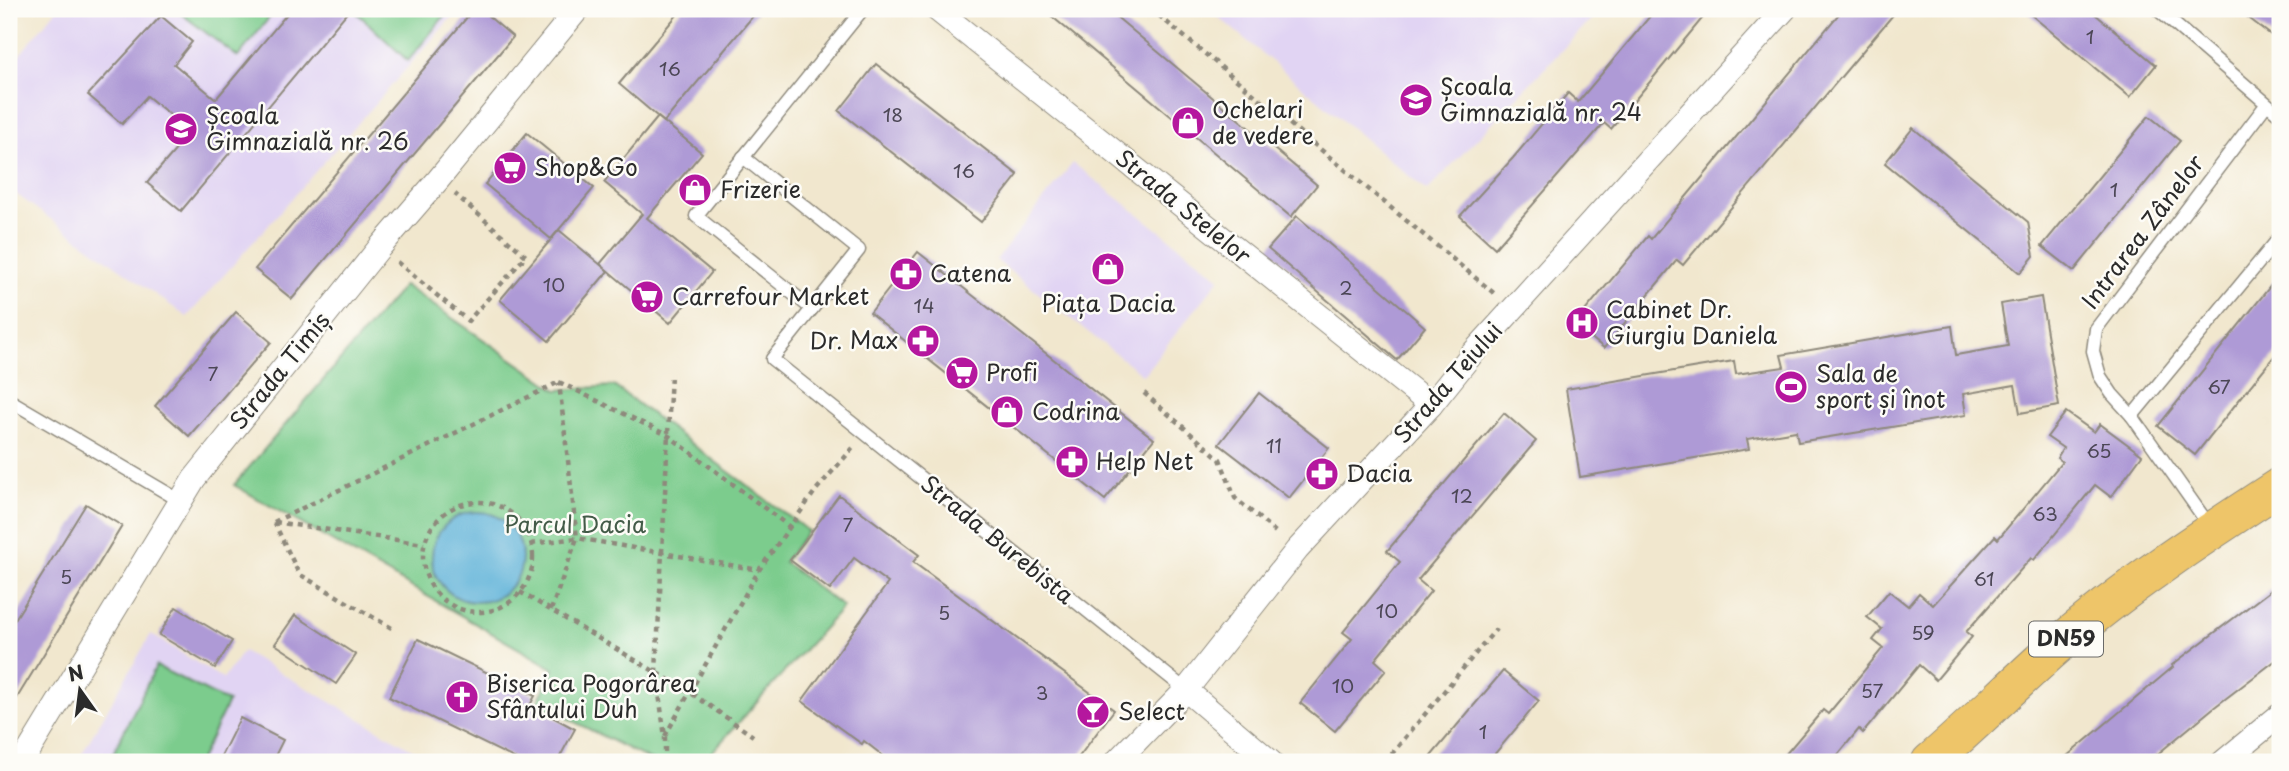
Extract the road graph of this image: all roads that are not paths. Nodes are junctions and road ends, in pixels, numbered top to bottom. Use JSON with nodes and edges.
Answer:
{"nodes":[{"id":1,"x":578,"y":9,"type":"edge"},
{"id":2,"x":863,"y":9,"type":"edge"},
{"id":3,"x":936,"y":9,"type":"edge"},
{"id":4,"x":1786,"y":9,"type":"edge"},
{"id":5,"x":2157,"y":9,"type":"edge"},
{"id":6,"x":2266,"y":105,"type":"junction"},
{"id":7,"x":2280,"y":115,"type":"edge"},
{"id":8,"x":743,"y":157,"type":"junction"},
{"id":9,"x":2280,"y":237,"type":"edge"},
{"id":10,"x":812,"y":309,"type":"junction"},
{"id":11,"x":9,"y":400,"type":"edge"},
{"id":12,"x":1431,"y":405,"type":"junction"},
{"id":13,"x":2132,"y":416,"type":"junction"},
{"id":14,"x":2280,"y":486,"type":"edge"},
{"id":15,"x":180,"y":500,"type":"junction"},
{"id":16,"x":2211,"y":529,"type":"junction"},
{"id":17,"x":1186,"y":690,"type":"junction"},
{"id":18,"x":2280,"y":715,"type":"edge"},
{"id":19,"x":22,"y":762,"type":"edge"},
{"id":20,"x":1116,"y":762,"type":"edge"},
{"id":21,"x":1271,"y":762,"type":"edge"},
{"id":22,"x":1930,"y":762,"type":"edge"},
{"id":23,"x":2223,"y":762,"type":"edge"}],
"edges":[{"from":1,"to":15,"type":"street","name":"Strada Timiș"},
{"from":2,"to":8,"type":"lane"},
{"from":3,"to":12,"type":"street","name":"Strada Stelelor"},
{"from":4,"to":12,"type":"street","name":"Strada Teiului"},
{"from":5,"to":6,"type":"lane"},
{"from":6,"to":7,"type":"lane"},
{"from":6,"to":13,"type":"lane","name":"Intrarea Zânelor"},
{"from":8,"to":10,"type":"lane","name":"Strada Burebista"},
{"from":8,"to":10,"type":"lane"},
{"from":9,"to":13,"type":"lane"},
{"from":10,"to":17,"type":"lane","name":"Strada Burebista"},
{"from":11,"to":15,"type":"lane"},
{"from":12,"to":17,"type":"street","name":"Strada Teiului"},
{"from":13,"to":16,"type":"lane","name":"Intrarea Zânelor"},
{"from":14,"to":16,"type":"main road","number":"DN59"},
{"from":15,"to":19,"type":"street","name":"Strada Timiș"},
{"from":16,"to":22,"type":"main road","number":"DN59"},
{"from":17,"to":20,"type":"street","name":"Strada Teiului"},
{"from":17,"to":21,"type":"street","name":"Strada Burebista"},
{"from":18,"to":23,"type":"street"}]}
